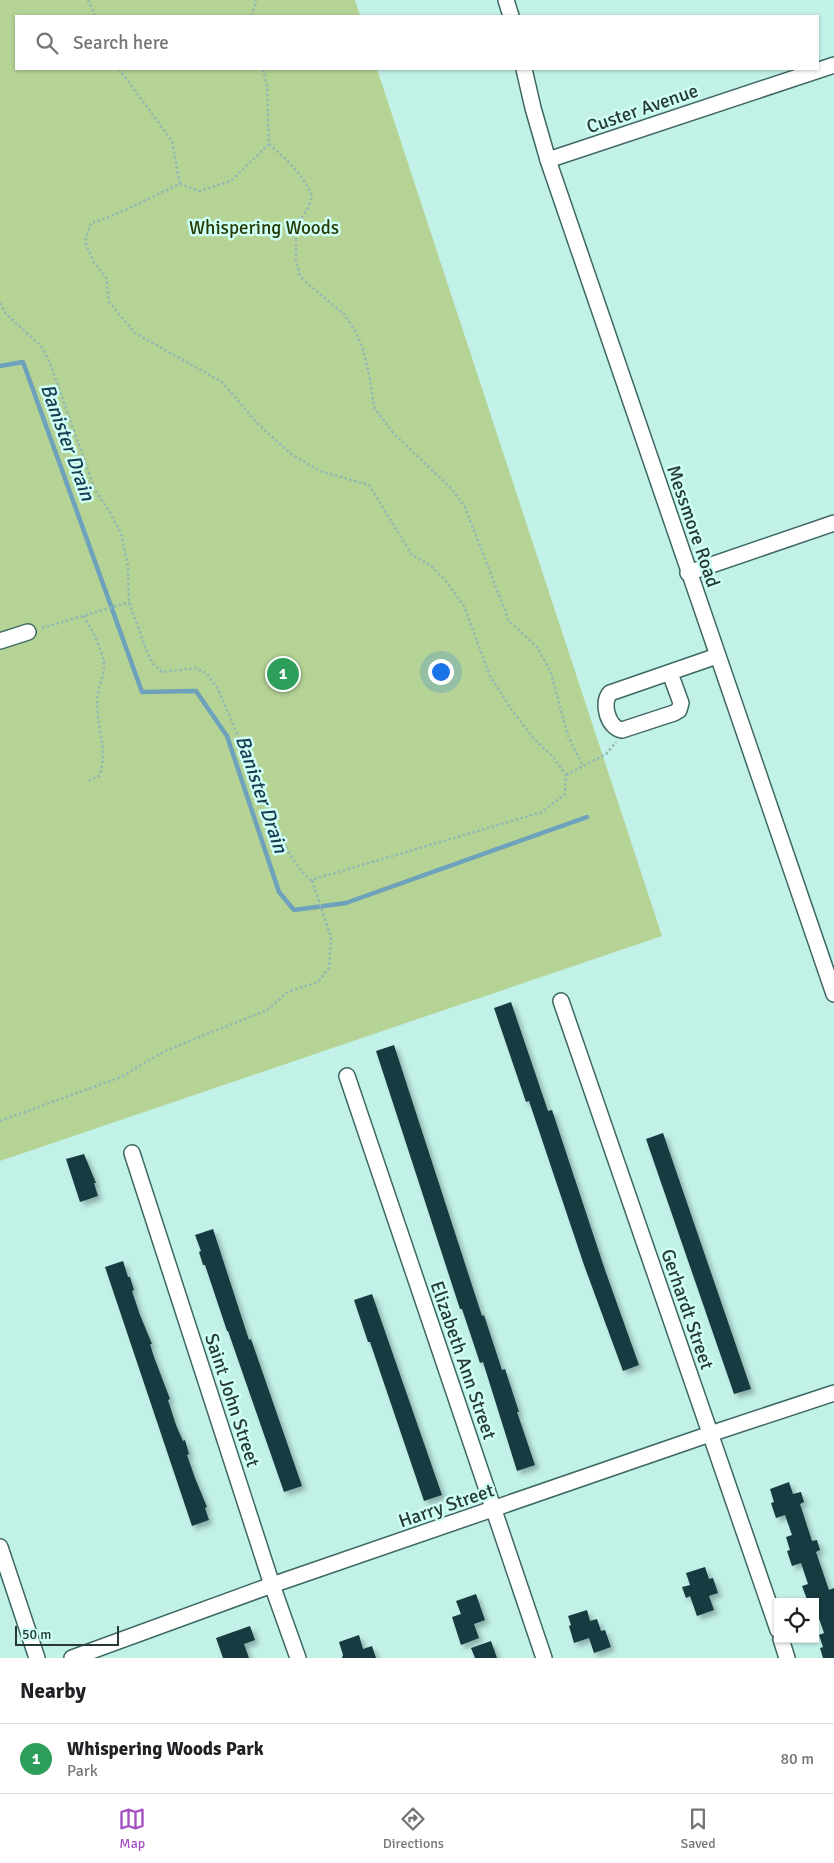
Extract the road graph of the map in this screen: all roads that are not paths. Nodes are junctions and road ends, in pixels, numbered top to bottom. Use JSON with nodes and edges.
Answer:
{"nodes":[{"id":1,"x":506,"y":0,"type":"edge"},
{"id":2,"x":511,"y":15,"type":"edge"},
{"id":3,"x":834,"y":65,"type":"edge"},
{"id":4,"x":524,"y":70,"type":"edge"},
{"id":5,"x":819,"y":70,"type":"edge"},
{"id":6,"x":819,"y":70,"type":"edge"},
{"id":7,"x":548,"y":160,"type":"junction"},
{"id":8,"x":834,"y":523,"type":"edge"},
{"id":9,"x":688,"y":573,"type":"junction"},
{"id":10,"x":28,"y":632,"type":"road end"},
{"id":11,"x":0,"y":642,"type":"edge"},
{"id":12,"x":717,"y":656,"type":"junction"},
{"id":13,"x":670,"y":672,"type":"junction"},
{"id":14,"x":834,"y":994,"type":"edge"},
{"id":15,"x":561,"y":1001,"type":"dead end"},
{"id":16,"x":346,"y":1076,"type":"dead end"},
{"id":17,"x":132,"y":1153,"type":"dead end"},
{"id":18,"x":834,"y":1393,"type":"edge"},
{"id":19,"x":710,"y":1434,"type":"junction"},
{"id":20,"x":494,"y":1510,"type":"junction"},
{"id":21,"x":0,"y":1547,"type":"edge"},
{"id":22,"x":272,"y":1586,"type":"junction"},
{"id":23,"x":774,"y":1618,"type":"edge"},
{"id":24,"x":782,"y":1643,"type":"edge"},
{"id":25,"x":37,"y":1658,"type":"edge"},
{"id":26,"x":72,"y":1658,"type":"edge"},
{"id":27,"x":298,"y":1658,"type":"edge"},
{"id":28,"x":544,"y":1658,"type":"edge"},
{"id":29,"x":787,"y":1658,"type":"edge"}],
"edges":[{"from":1,"to":2,"type":"street"},
{"from":3,"to":5,"type":"street","name":"Custer Avenue"},
{"from":4,"to":7,"type":"street","name":"Messmore Road"},
{"from":6,"to":7,"type":"street","name":"Custer Avenue"},
{"from":7,"to":9,"type":"street","name":"Messmore Road"},
{"from":8,"to":9,"type":"street"},
{"from":9,"to":12,"type":"street","name":"Messmore Road"},
{"from":10,"to":11,"type":"street"},
{"from":12,"to":13,"type":"street"},
{"from":12,"to":14,"type":"street","name":"Messmore Road"},
{"from":13,"to":13,"type":"street"},
{"from":15,"to":19,"type":"street","name":"Gerhardt Street"},
{"from":16,"to":20,"type":"street","name":"Elizabeth Ann Street"},
{"from":17,"to":22,"type":"street","name":"Saint John Street"},
{"from":18,"to":19,"type":"street","name":"Harry Street"},
{"from":19,"to":20,"type":"street","name":"Harry Street"},
{"from":19,"to":23,"type":"street","name":"Gerhardt Street"},
{"from":20,"to":22,"type":"street","name":"Harry Street"},
{"from":20,"to":28,"type":"street","name":"Elizabeth Ann Street"},
{"from":21,"to":25,"type":"street"},
{"from":22,"to":26,"type":"street","name":"Harry Street"},
{"from":22,"to":27,"type":"street","name":"Saint John Street"},
{"from":24,"to":29,"type":"street"}]}
